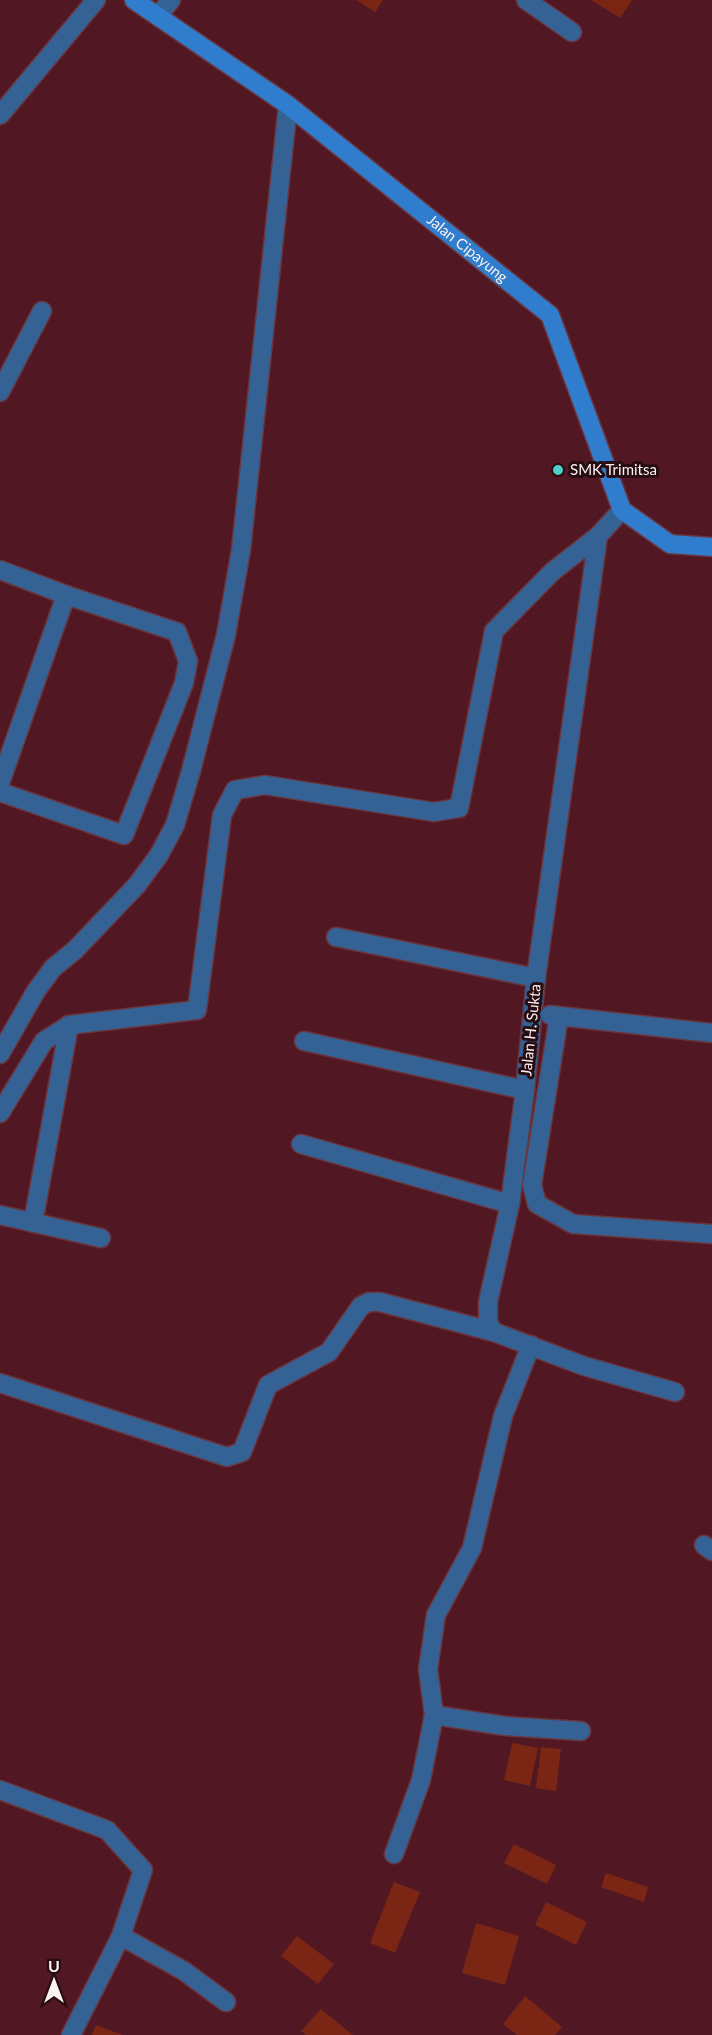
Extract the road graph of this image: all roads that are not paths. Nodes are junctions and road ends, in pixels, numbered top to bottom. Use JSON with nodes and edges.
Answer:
{"nodes":[{"id":1,"x":96,"y":0,"type":"edge"},
{"id":2,"x":134,"y":0,"type":"edge"},
{"id":3,"x":171,"y":0,"type":"edge"},
{"id":4,"x":526,"y":0,"type":"edge"},
{"id":5,"x":158,"y":16,"type":"junction"},
{"id":6,"x":572,"y":32,"type":"dead end"},
{"id":7,"x":288,"y":105,"type":"junction"},
{"id":8,"x":0,"y":115,"type":"edge"},
{"id":9,"x":42,"y":311,"type":"dead end"},
{"id":10,"x":0,"y":392,"type":"edge"},
{"id":11,"x":622,"y":510,"type":"junction"},
{"id":12,"x":598,"y":536,"type":"junction"},
{"id":13,"x":712,"y":547,"type":"edge"},
{"id":14,"x":0,"y":570,"type":"edge"},
{"id":15,"x":66,"y":595,"type":"junction"},
{"id":16,"x":0,"y":783,"type":"edge"},
{"id":17,"x":0,"y":792,"type":"edge"},
{"id":18,"x":336,"y":937,"type":"dead end"},
{"id":19,"x":536,"y":978,"type":"junction"},
{"id":20,"x":533,"y":1012,"type":"junction"},
{"id":21,"x":559,"y":1016,"type":"junction"},
{"id":22,"x":69,"y":1025,"type":"junction"},
{"id":23,"x":712,"y":1033,"type":"edge"},
{"id":24,"x":304,"y":1041,"type":"dead end"},
{"id":25,"x":0,"y":1054,"type":"edge"},
{"id":26,"x":525,"y":1090,"type":"junction"},
{"id":27,"x":0,"y":1113,"type":"edge"},
{"id":28,"x":302,"y":1144,"type":"dead end"},
{"id":29,"x":510,"y":1204,"type":"junction"},
{"id":30,"x":0,"y":1215,"type":"edge"},
{"id":31,"x":33,"y":1223,"type":"junction"},
{"id":32,"x":712,"y":1234,"type":"edge"},
{"id":33,"x":101,"y":1238,"type":"dead end"},
{"id":34,"x":494,"y":1332,"type":"junction"},
{"id":35,"x":531,"y":1345,"type":"junction"},
{"id":36,"x":0,"y":1383,"type":"edge"},
{"id":37,"x":675,"y":1392,"type":"dead end"},
{"id":38,"x":434,"y":1715,"type":"junction"},
{"id":39,"x":581,"y":1731,"type":"dead end"},
{"id":40,"x":0,"y":1790,"type":"edge"},
{"id":41,"x":394,"y":1854,"type":"dead end"},
{"id":42,"x":121,"y":1936,"type":"junction"},
{"id":43,"x":226,"y":2002,"type":"dead end"},
{"id":44,"x":71,"y":2035,"type":"edge"}],
"edges":[{"from":1,"to":8,"type":"street"},
{"from":2,"to":5,"type":"main road","name":"Jalan Cipayung"},
{"from":3,"to":5,"type":"street"},
{"from":4,"to":6,"type":"street"},
{"from":5,"to":7,"type":"main road","name":"Jalan Cipayung"},
{"from":7,"to":11,"type":"main road","name":"Jalan Cipayung"},
{"from":7,"to":25,"type":"street"},
{"from":9,"to":10,"type":"street"},
{"from":11,"to":12,"type":"street"},
{"from":11,"to":13,"type":"main road"},
{"from":12,"to":19,"type":"street","name":"Jalan H. Sukta"},
{"from":12,"to":22,"type":"street"},
{"from":14,"to":15,"type":"street"},
{"from":15,"to":16,"type":"street"},
{"from":15,"to":17,"type":"street"},
{"from":18,"to":19,"type":"street"},
{"from":19,"to":20,"type":"street","name":"Jalan H. Sukta"},
{"from":20,"to":21,"type":"street"},
{"from":20,"to":26,"type":"street","name":"Jalan H. Sukta"},
{"from":21,"to":23,"type":"street"},
{"from":21,"to":32,"type":"street"},
{"from":22,"to":27,"type":"street"},
{"from":22,"to":31,"type":"street"},
{"from":24,"to":26,"type":"street"},
{"from":26,"to":29,"type":"street","name":"Jalan H. Sukta"},
{"from":28,"to":29,"type":"street"},
{"from":29,"to":34,"type":"street","name":"Jalan H. Sukta"},
{"from":30,"to":31,"type":"street"},
{"from":31,"to":33,"type":"street"},
{"from":34,"to":35,"type":"street"},
{"from":34,"to":36,"type":"street"},
{"from":35,"to":37,"type":"street"},
{"from":35,"to":38,"type":"street"},
{"from":38,"to":39,"type":"street"},
{"from":38,"to":41,"type":"street"},
{"from":40,"to":42,"type":"street"},
{"from":42,"to":43,"type":"street"},
{"from":42,"to":44,"type":"street"}]}
